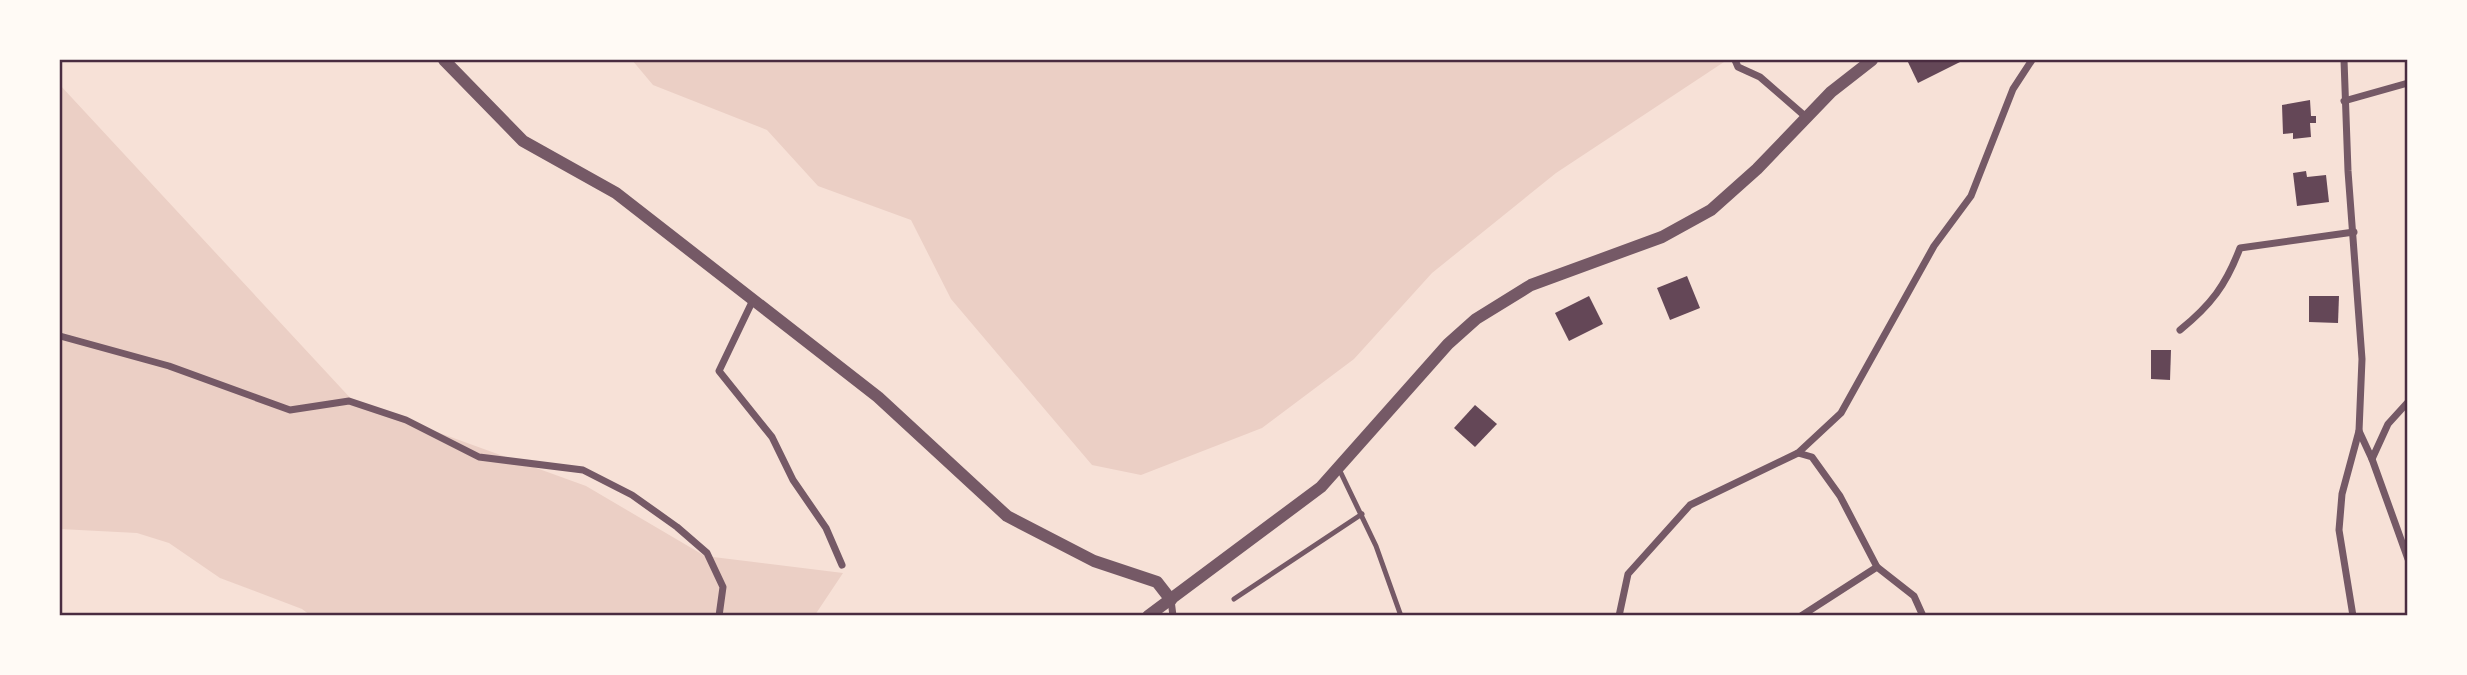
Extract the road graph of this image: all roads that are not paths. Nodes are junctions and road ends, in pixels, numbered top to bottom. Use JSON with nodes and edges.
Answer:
{"nodes":[{"id":1,"x":444,"y":60,"type":"edge"},
{"id":2,"x":1735,"y":60,"type":"edge"},
{"id":3,"x":1872,"y":60,"type":"edge"},
{"id":4,"x":2032,"y":60,"type":"edge"},
{"id":5,"x":2344,"y":60,"type":"edge"},
{"id":6,"x":2407,"y":83,"type":"edge"},
{"id":7,"x":2344,"y":102,"type":"junction"},
{"id":8,"x":1806,"y":117,"type":"junction"},
{"id":9,"x":2354,"y":232,"type":"junction"},
{"id":10,"x":753,"y":300,"type":"junction"},
{"id":11,"x":2180,"y":330,"type":"dead end"},
{"id":12,"x":60,"y":336,"type":"edge"},
{"id":13,"x":2407,"y":402,"type":"edge"},
{"id":14,"x":2359,"y":430,"type":"junction"},
{"id":15,"x":1798,"y":453,"type":"junction"},
{"id":16,"x":2372,"y":459,"type":"junction"},
{"id":17,"x":1339,"y":469,"type":"junction"},
{"id":18,"x":1362,"y":514,"type":"junction"},
{"id":19,"x":2407,"y":559,"type":"edge"},
{"id":20,"x":842,"y":565,"type":"dead end"},
{"id":21,"x":1877,"y":567,"type":"junction"},
{"id":22,"x":1234,"y":598,"type":"dead end"},
{"id":23,"x":1171,"y":600,"type":"junction"},
{"id":24,"x":719,"y":615,"type":"edge"},
{"id":25,"x":1148,"y":615,"type":"edge"},
{"id":26,"x":1173,"y":615,"type":"edge"},
{"id":27,"x":1402,"y":615,"type":"edge"},
{"id":28,"x":1619,"y":615,"type":"edge"},
{"id":29,"x":1801,"y":615,"type":"edge"},
{"id":30,"x":1923,"y":615,"type":"edge"},
{"id":31,"x":2353,"y":615,"type":"edge"}],
"edges":[{"from":1,"to":10,"type":"street"},
{"from":2,"to":8,"type":"street"},
{"from":3,"to":8,"type":"street"},
{"from":4,"to":15,"type":"street"},
{"from":5,"to":7,"type":"street"},
{"from":6,"to":7,"type":"street"},
{"from":7,"to":9,"type":"street"},
{"from":8,"to":17,"type":"street"},
{"from":9,"to":11,"type":"street"},
{"from":9,"to":14,"type":"street"},
{"from":10,"to":20,"type":"street"},
{"from":10,"to":23,"type":"street"},
{"from":12,"to":24,"type":"street"},
{"from":13,"to":16,"type":"street"},
{"from":14,"to":16,"type":"street"},
{"from":14,"to":31,"type":"street"},
{"from":15,"to":21,"type":"street"},
{"from":15,"to":28,"type":"street"},
{"from":16,"to":19,"type":"street"},
{"from":17,"to":18,"type":"lane"},
{"from":17,"to":23,"type":"street"},
{"from":18,"to":22,"type":"lane"},
{"from":18,"to":27,"type":"lane"},
{"from":21,"to":29,"type":"street"},
{"from":21,"to":30,"type":"street"},
{"from":23,"to":25,"type":"street"},
{"from":23,"to":26,"type":"street"}]}
